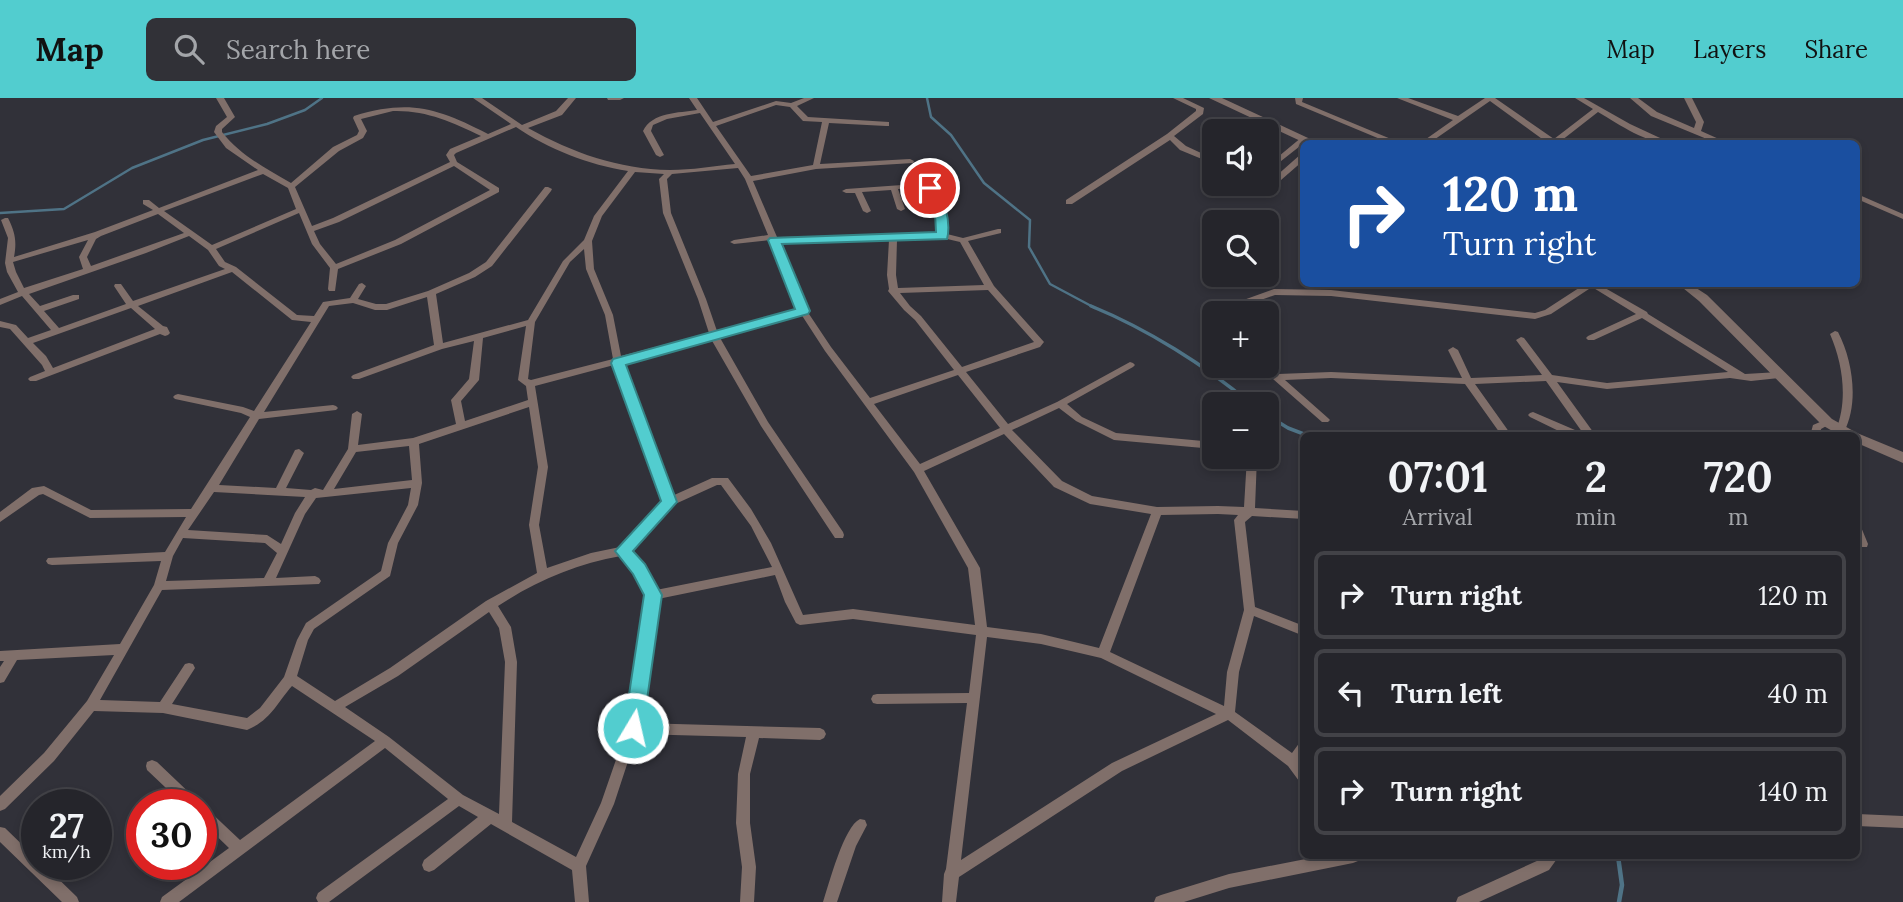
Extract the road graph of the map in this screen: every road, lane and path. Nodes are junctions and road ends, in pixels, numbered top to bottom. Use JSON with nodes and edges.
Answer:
{"nodes":[{"id":1,"x":220,"y":98,"type":"edge"},
{"id":2,"x":401,"y":98,"type":"edge"},
{"id":3,"x":477,"y":98,"type":"edge"},
{"id":4,"x":572,"y":98,"type":"edge"},
{"id":5,"x":620,"y":98,"type":"edge"},
{"id":6,"x":693,"y":98,"type":"edge"},
{"id":7,"x":810,"y":98,"type":"edge"},
{"id":8,"x":1177,"y":98,"type":"edge"},
{"id":9,"x":1214,"y":98,"type":"edge"},
{"id":10,"x":1298,"y":98,"type":"edge"},
{"id":11,"x":1401,"y":98,"type":"edge"},
{"id":12,"x":1490,"y":98,"type":"edge"},
{"id":13,"x":1579,"y":98,"type":"edge"},
{"id":14,"x":1634,"y":98,"type":"edge"},
{"id":15,"x":1688,"y":98,"type":"edge"},
{"id":16,"x":610,"y":99,"type":"edge"},
{"id":17,"x":776,"y":100,"type":"edge"},
{"id":18,"x":792,"y":104,"type":"junction"},
{"id":19,"x":406,"y":109,"type":"junction"},
{"id":20,"x":1597,"y":110,"type":"junction"},
{"id":21,"x":702,"y":111,"type":"junction"},
{"id":22,"x":1458,"y":119,"type":"junction"},
{"id":23,"x":826,"y":120,"type":"junction"},
{"id":24,"x":886,"y":124,"type":"dead end"},
{"id":25,"x":711,"y":125,"type":"junction"},
{"id":26,"x":518,"y":127,"type":"junction"},
{"id":27,"x":1697,"y":131,"type":"junction"},
{"id":28,"x":486,"y":136,"type":"junction"},
{"id":29,"x":1170,"y":136,"type":"junction"},
{"id":30,"x":1305,"y":139,"type":"edge"},
{"id":31,"x":1390,"y":140,"type":"edge"},
{"id":32,"x":1428,"y":140,"type":"edge"},
{"id":33,"x":1549,"y":140,"type":"edge"},
{"id":34,"x":1557,"y":140,"type":"edge"},
{"id":35,"x":1660,"y":140,"type":"edge"},
{"id":36,"x":1718,"y":140,"type":"edge"},
{"id":37,"x":1300,"y":143,"type":"edge"},
{"id":38,"x":660,"y":155,"type":"dead end"},
{"id":39,"x":1202,"y":157,"type":"edge"},
{"id":40,"x":1279,"y":160,"type":"edge"},
{"id":41,"x":1300,"y":160,"type":"edge"},
{"id":42,"x":909,"y":162,"type":"dead end"},
{"id":43,"x":454,"y":163,"type":"junction"},
{"id":44,"x":740,"y":166,"type":"junction"},
{"id":45,"x":816,"y":167,"type":"junction"},
{"id":46,"x":633,"y":169,"type":"junction"},
{"id":47,"x":263,"y":171,"type":"junction"},
{"id":48,"x":668,"y":173,"type":"junction"},
{"id":49,"x":749,"y":178,"type":"junction"},
{"id":50,"x":1279,"y":178,"type":"edge"},
{"id":51,"x":290,"y":187,"type":"junction"},
{"id":52,"x":894,"y":188,"type":"junction"},
{"id":53,"x":548,"y":189,"type":"dead end"},
{"id":54,"x":846,"y":191,"type":"dead end"},
{"id":55,"x":858,"y":191,"type":"junction"},
{"id":56,"x":1860,"y":197,"type":"edge"},
{"id":57,"x":146,"y":202,"type":"dead end"},
{"id":58,"x":1069,"y":202,"type":"dead end"},
{"id":59,"x":901,"y":209,"type":"dead end"},
{"id":60,"x":300,"y":210,"type":"junction"},
{"id":61,"x":156,"y":211,"type":"junction"},
{"id":62,"x":867,"y":212,"type":"dead end"},
{"id":63,"x":1903,"y":217,"type":"edge"},
{"id":64,"x":5,"y":220,"type":"dead end"},
{"id":65,"x":311,"y":229,"type":"junction"},
{"id":66,"x":998,"y":232,"type":"dead end"},
{"id":67,"x":190,"y":233,"type":"junction"},
{"id":68,"x":98,"y":234,"type":"junction"},
{"id":69,"x":943,"y":236,"type":"junction"},
{"id":70,"x":774,"y":239,"type":"junction"},
{"id":71,"x":892,"y":239,"type":"junction"},
{"id":72,"x":963,"y":240,"type":"junction"},
{"id":73,"x":588,"y":241,"type":"junction"},
{"id":74,"x":734,"y":242,"type":"dead end"},
{"id":75,"x":211,"y":248,"type":"junction"},
{"id":76,"x":9,"y":261,"type":"junction"},
{"id":77,"x":334,"y":268,"type":"junction"},
{"id":78,"x":233,"y":269,"type":"junction"},
{"id":79,"x":88,"y":270,"type":"junction"},
{"id":80,"x":118,"y":286,"type":"dead end"},
{"id":81,"x":362,"y":286,"type":"dead end"},
{"id":82,"x":990,"y":287,"type":"junction"},
{"id":83,"x":1587,"y":287,"type":"edge"},
{"id":84,"x":1597,"y":287,"type":"edge"},
{"id":85,"x":1687,"y":287,"type":"edge"},
{"id":86,"x":332,"y":289,"type":"dead end"},
{"id":87,"x":892,"y":291,"type":"junction"},
{"id":88,"x":23,"y":293,"type":"junction"},
{"id":89,"x":431,"y":293,"type":"junction"},
{"id":90,"x":76,"y":297,"type":"dead end"},
{"id":91,"x":353,"y":300,"type":"junction"},
{"id":92,"x":1249,"y":301,"type":"edge"},
{"id":93,"x":0,"y":302,"type":"edge"},
{"id":94,"x":131,"y":304,"type":"junction"},
{"id":95,"x":41,"y":309,"type":"junction"},
{"id":96,"x":803,"y":311,"type":"junction"},
{"id":97,"x":1644,"y":314,"type":"junction"},
{"id":98,"x":317,"y":319,"type":"junction"},
{"id":99,"x":531,"y":323,"type":"junction"},
{"id":100,"x":0,"y":324,"type":"edge"},
{"id":101,"x":56,"y":330,"type":"junction"},
{"id":102,"x":1835,"y":334,"type":"dead end"},
{"id":103,"x":479,"y":335,"type":"junction"},
{"id":104,"x":714,"y":336,"type":"junction"},
{"id":105,"x":1591,"y":338,"type":"dead end"},
{"id":106,"x":1521,"y":340,"type":"dead end"},
{"id":107,"x":27,"y":342,"type":"junction"},
{"id":108,"x":439,"y":347,"type":"junction"},
{"id":109,"x":1453,"y":350,"type":"dead end"},
{"id":110,"x":618,"y":363,"type":"junction"},
{"id":111,"x":1130,"y":365,"type":"dead end"},
{"id":112,"x":960,"y":371,"type":"junction"},
{"id":113,"x":50,"y":372,"type":"junction"},
{"id":114,"x":1779,"y":374,"type":"junction"},
{"id":115,"x":356,"y":377,"type":"dead end"},
{"id":116,"x":1279,"y":377,"type":"edge"},
{"id":117,"x":1743,"y":377,"type":"junction"},
{"id":118,"x":1277,"y":378,"type":"edge"},
{"id":119,"x":1548,"y":378,"type":"junction"},
{"id":120,"x":33,"y":379,"type":"dead end"},
{"id":121,"x":1468,"y":380,"type":"junction"},
{"id":122,"x":530,"y":384,"type":"junction"},
{"id":123,"x":178,"y":397,"type":"dead end"},
{"id":124,"x":533,"y":402,"type":"junction"},
{"id":125,"x":870,"y":402,"type":"junction"},
{"id":126,"x":1060,"y":404,"type":"junction"},
{"id":127,"x":334,"y":408,"type":"dead end"},
{"id":128,"x":357,"y":414,"type":"dead end"},
{"id":129,"x":1533,"y":415,"type":"dead end"},
{"id":130,"x":256,"y":416,"type":"junction"},
{"id":131,"x":1325,"y":419,"type":"dead end"},
{"id":132,"x":1827,"y":422,"type":"junction"},
{"id":133,"x":461,"y":427,"type":"junction"},
{"id":134,"x":1007,"y":428,"type":"junction"},
{"id":135,"x":1504,"y":432,"type":"edge"},
{"id":136,"x":1569,"y":432,"type":"edge"},
{"id":137,"x":1588,"y":432,"type":"edge"},
{"id":138,"x":1815,"y":432,"type":"edge"},
{"id":139,"x":1845,"y":432,"type":"edge"},
{"id":140,"x":1849,"y":432,"type":"edge"},
{"id":141,"x":1860,"y":439,"type":"edge"},
{"id":142,"x":414,"y":442,"type":"junction"},
{"id":143,"x":1202,"y":444,"type":"edge"},
{"id":144,"x":353,"y":449,"type":"junction"},
{"id":145,"x":299,"y":453,"type":"dead end"},
{"id":146,"x":1903,"y":457,"type":"edge"},
{"id":147,"x":918,"y":469,"type":"junction"},
{"id":148,"x":1251,"y":469,"type":"edge"},
{"id":149,"x":417,"y":483,"type":"junction"},
{"id":150,"x":211,"y":488,"type":"junction"},
{"id":151,"x":279,"y":491,"type":"junction"},
{"id":152,"x":321,"y":493,"type":"junction"},
{"id":153,"x":669,"y":502,"type":"junction"},
{"id":154,"x":1157,"y":511,"type":"junction"},
{"id":155,"x":194,"y":513,"type":"junction"},
{"id":156,"x":1249,"y":513,"type":"junction"},
{"id":157,"x":1300,"y":515,"type":"edge"},
{"id":158,"x":0,"y":519,"type":"edge"},
{"id":159,"x":180,"y":534,"type":"junction"},
{"id":160,"x":839,"y":535,"type":"dead end"},
{"id":161,"x":1860,"y":537,"type":"edge"},
{"id":162,"x":1863,"y":544,"type":"dead end"},
{"id":163,"x":279,"y":547,"type":"junction"},
{"id":164,"x":623,"y":551,"type":"junction"},
{"id":165,"x":168,"y":556,"type":"junction"},
{"id":166,"x":52,"y":561,"type":"dead end"},
{"id":167,"x":779,"y":570,"type":"junction"},
{"id":168,"x":543,"y":574,"type":"junction"},
{"id":169,"x":268,"y":581,"type":"junction"},
{"id":170,"x":315,"y":581,"type":"dead end"},
{"id":171,"x":159,"y":586,"type":"junction"},
{"id":172,"x":653,"y":595,"type":"junction"},
{"id":173,"x":489,"y":604,"type":"junction"},
{"id":174,"x":1250,"y":610,"type":"junction"},
{"id":175,"x":1300,"y":629,"type":"edge"},
{"id":176,"x":982,"y":633,"type":"junction"},
{"id":177,"x":122,"y":649,"type":"junction"},
{"id":178,"x":1103,"y":654,"type":"junction"},
{"id":179,"x":14,"y":655,"type":"junction"},
{"id":180,"x":0,"y":656,"type":"edge"},
{"id":181,"x":189,"y":668,"type":"dead end"},
{"id":182,"x":0,"y":678,"type":"edge"},
{"id":183,"x":288,"y":681,"type":"junction"},
{"id":184,"x":974,"y":698,"type":"junction"},
{"id":185,"x":877,"y":699,"type":"dead end"},
{"id":186,"x":91,"y":705,"type":"junction"},
{"id":187,"x":335,"y":707,"type":"junction"},
{"id":188,"x":163,"y":708,"type":"junction"},
{"id":189,"x":1229,"y":714,"type":"junction"},
{"id":190,"x":633,"y":728,"type":"junction"},
{"id":191,"x":754,"y":732,"type":"junction"},
{"id":192,"x":820,"y":734,"type":"dead end"},
{"id":193,"x":385,"y":741,"type":"junction"},
{"id":194,"x":1300,"y":752,"type":"edge"},
{"id":195,"x":1293,"y":762,"type":"junction"},
{"id":196,"x":152,"y":766,"type":"dead end"},
{"id":197,"x":1300,"y":771,"type":"edge"},
{"id":198,"x":176,"y":789,"type":"edge"},
{"id":199,"x":458,"y":799,"type":"junction"},
{"id":200,"x":0,"y":805,"type":"edge"},
{"id":201,"x":488,"y":818,"type":"junction"},
{"id":202,"x":1860,"y":820,"type":"edge"},
{"id":203,"x":1903,"y":822,"type":"edge"},
{"id":204,"x":505,"y":823,"type":"junction"},
{"id":205,"x":860,"y":825,"type":"dead end"},
{"id":206,"x":217,"y":828,"type":"edge"},
{"id":207,"x":0,"y":833,"type":"edge"},
{"id":208,"x":240,"y":849,"type":"junction"},
{"id":209,"x":1338,"y":859,"type":"edge"},
{"id":210,"x":1549,"y":859,"type":"edge"},
{"id":211,"x":429,"y":865,"type":"dead end"},
{"id":212,"x":579,"y":866,"type":"junction"},
{"id":213,"x":951,"y":874,"type":"junction"},
{"id":214,"x":323,"y":898,"type":"dead end"},
{"id":215,"x":72,"y":902,"type":"edge"},
{"id":216,"x":167,"y":902,"type":"edge"},
{"id":217,"x":582,"y":902,"type":"edge"},
{"id":218,"x":747,"y":902,"type":"edge"},
{"id":219,"x":830,"y":902,"type":"edge"},
{"id":220,"x":949,"y":902,"type":"edge"},
{"id":221,"x":1161,"y":902,"type":"edge"},
{"id":222,"x":1463,"y":902,"type":"edge"}],
"edges":[{"from":1,"to":47,"type":"street"},
{"from":2,"to":19,"type":"street"},
{"from":3,"to":26,"type":"street"},
{"from":4,"to":26,"type":"street"},
{"from":5,"to":16,"type":"street"},
{"from":6,"to":21,"type":"street"},
{"from":7,"to":18,"type":"street"},
{"from":8,"to":29,"type":"street"},
{"from":9,"to":30,"type":"street"},
{"from":10,"to":31,"type":"street"},
{"from":11,"to":22,"type":"street"},
{"from":12,"to":22,"type":"street"},
{"from":12,"to":33,"type":"street"},
{"from":13,"to":20,"type":"street"},
{"from":14,"to":27,"type":"street"},
{"from":15,"to":27,"type":"street"},
{"from":17,"to":18,"type":"street"},
{"from":17,"to":25,"type":"street"},
{"from":18,"to":23,"type":"street"},
{"from":19,"to":28,"type":"street"},
{"from":19,"to":51,"type":"street"},
{"from":20,"to":34,"type":"street"},
{"from":20,"to":35,"type":"street"},
{"from":21,"to":25,"type":"street"},
{"from":21,"to":38,"type":"street"},
{"from":22,"to":32,"type":"street"},
{"from":23,"to":24,"type":"street"},
{"from":23,"to":45,"type":"street"},
{"from":25,"to":44,"type":"street"},
{"from":26,"to":28,"type":"street"},
{"from":26,"to":46,"type":"street"},
{"from":27,"to":36,"type":"street"},
{"from":28,"to":43,"type":"street"},
{"from":29,"to":39,"type":"street"},
{"from":29,"to":58,"type":"street"},
{"from":37,"to":40,"type":"street"},
{"from":41,"to":50,"type":"street"},
{"from":42,"to":45,"type":"street"},
{"from":43,"to":65,"type":"street"},
{"from":43,"to":77,"type":"street"},
{"from":44,"to":48,"type":"street"},
{"from":44,"to":49,"type":"street"},
{"from":45,"to":49,"type":"street"},
{"from":46,"to":48,"type":"street"},
{"from":46,"to":73,"type":"street"},
{"from":47,"to":51,"type":"street"},
{"from":47,"to":61,"type":"street"},
{"from":48,"to":104,"type":"street"},
{"from":49,"to":70,"type":"street"},
{"from":51,"to":60,"type":"street"},
{"from":52,"to":55,"type":"street"},
{"from":52,"to":59,"type":"street"},
{"from":52,"to":69,"type":"street"},
{"from":53,"to":89,"type":"street"},
{"from":54,"to":55,"type":"street"},
{"from":55,"to":62,"type":"street"},
{"from":56,"to":63,"type":"street"},
{"from":57,"to":61,"type":"street"},
{"from":60,"to":65,"type":"street"},
{"from":60,"to":75,"type":"street"},
{"from":61,"to":67,"type":"street"},
{"from":61,"to":68,"type":"street"},
{"from":64,"to":76,"type":"street"},
{"from":65,"to":77,"type":"street"},
{"from":66,"to":72,"type":"street"},
{"from":67,"to":75,"type":"street"},
{"from":67,"to":79,"type":"street"},
{"from":68,"to":76,"type":"street"},
{"from":68,"to":79,"type":"street"},
{"from":69,"to":71,"type":"street"},
{"from":69,"to":72,"type":"street"},
{"from":70,"to":71,"type":"street"},
{"from":70,"to":74,"type":"street"},
{"from":70,"to":96,"type":"street"},
{"from":71,"to":87,"type":"street"},
{"from":72,"to":82,"type":"street"},
{"from":73,"to":99,"type":"street"},
{"from":73,"to":110,"type":"street"},
{"from":75,"to":78,"type":"street"},
{"from":76,"to":88,"type":"street"},
{"from":77,"to":86,"type":"street"},
{"from":78,"to":94,"type":"street"},
{"from":78,"to":98,"type":"street"},
{"from":79,"to":88,"type":"street"},
{"from":80,"to":94,"type":"street"},
{"from":81,"to":91,"type":"street"},
{"from":82,"to":87,"type":"street"},
{"from":82,"to":112,"type":"street"},
{"from":83,"to":92,"type":"street"},
{"from":84,"to":97,"type":"street"},
{"from":85,"to":114,"type":"street"},
{"from":87,"to":112,"type":"street"},
{"from":88,"to":93,"type":"street"},
{"from":88,"to":95,"type":"street"},
{"from":89,"to":91,"type":"street"},
{"from":89,"to":108,"type":"street"},
{"from":90,"to":95,"type":"street"},
{"from":91,"to":98,"type":"street"},
{"from":94,"to":101,"type":"street"},
{"from":94,"to":113,"type":"street"},
{"from":95,"to":101,"type":"street"},
{"from":96,"to":104,"type":"street"},
{"from":96,"to":125,"type":"street"},
{"from":97,"to":105,"type":"street"},
{"from":97,"to":117,"type":"street"},
{"from":98,"to":130,"type":"street"},
{"from":99,"to":103,"type":"street"},
{"from":99,"to":122,"type":"street"},
{"from":100,"to":107,"type":"street"},
{"from":101,"to":107,"type":"street"},
{"from":102,"to":140,"type":"street"},
{"from":103,"to":108,"type":"street"},
{"from":103,"to":133,"type":"street"},
{"from":104,"to":110,"type":"street"},
{"from":104,"to":160,"type":"street"},
{"from":106,"to":119,"type":"street"},
{"from":107,"to":113,"type":"street"},
{"from":108,"to":115,"type":"street"},
{"from":109,"to":121,"type":"street"},
{"from":110,"to":122,"type":"street"},
{"from":110,"to":153,"type":"street"},
{"from":111,"to":126,"type":"street"},
{"from":112,"to":125,"type":"street"},
{"from":112,"to":134,"type":"street"},
{"from":113,"to":120,"type":"street"},
{"from":114,"to":117,"type":"street"},
{"from":114,"to":132,"type":"street"},
{"from":116,"to":121,"type":"street"},
{"from":117,"to":119,"type":"street"},
{"from":118,"to":131,"type":"street"},
{"from":119,"to":121,"type":"street"},
{"from":119,"to":137,"type":"street"},
{"from":121,"to":135,"type":"street"},
{"from":122,"to":124,"type":"street"},
{"from":123,"to":130,"type":"street"},
{"from":124,"to":133,"type":"street"},
{"from":124,"to":168,"type":"street"},
{"from":125,"to":147,"type":"street"},
{"from":126,"to":134,"type":"street"},
{"from":126,"to":143,"type":"street"},
{"from":127,"to":130,"type":"street"},
{"from":128,"to":144,"type":"street"},
{"from":129,"to":136,"type":"street"},
{"from":130,"to":150,"type":"street"},
{"from":132,"to":138,"type":"street"},
{"from":132,"to":139,"type":"street"},
{"from":133,"to":142,"type":"street"},
{"from":134,"to":147,"type":"street"},
{"from":134,"to":154,"type":"street"},
{"from":141,"to":146,"type":"street"},
{"from":142,"to":144,"type":"street"},
{"from":142,"to":149,"type":"street"},
{"from":144,"to":152,"type":"street"},
{"from":145,"to":151,"type":"street"},
{"from":147,"to":176,"type":"street"},
{"from":148,"to":156,"type":"street"},
{"from":149,"to":152,"type":"street"},
{"from":149,"to":183,"type":"street"},
{"from":150,"to":151,"type":"street"},
{"from":150,"to":155,"type":"street"},
{"from":151,"to":152,"type":"street"},
{"from":152,"to":163,"type":"street"},
{"from":153,"to":164,"type":"street"},
{"from":153,"to":167,"type":"street"},
{"from":154,"to":156,"type":"street"},
{"from":154,"to":178,"type":"street"},
{"from":155,"to":158,"type":"street"},
{"from":155,"to":159,"type":"street"},
{"from":156,"to":157,"type":"street"},
{"from":156,"to":174,"type":"street"},
{"from":159,"to":163,"type":"street"},
{"from":159,"to":165,"type":"street"},
{"from":161,"to":162,"type":"street"},
{"from":163,"to":169,"type":"street"},
{"from":164,"to":168,"type":"street"},
{"from":164,"to":172,"type":"street"},
{"from":165,"to":166,"type":"street"},
{"from":165,"to":171,"type":"street"},
{"from":167,"to":172,"type":"street"},
{"from":167,"to":176,"type":"street"},
{"from":168,"to":173,"type":"street"},
{"from":169,"to":170,"type":"street"},
{"from":169,"to":171,"type":"street"},
{"from":171,"to":177,"type":"street"},
{"from":172,"to":190,"type":"street"},
{"from":173,"to":187,"type":"street"},
{"from":173,"to":204,"type":"street"},
{"from":174,"to":175,"type":"street"},
{"from":174,"to":189,"type":"street"},
{"from":176,"to":178,"type":"street"},
{"from":176,"to":184,"type":"street"},
{"from":177,"to":179,"type":"street"},
{"from":177,"to":186,"type":"street"},
{"from":178,"to":189,"type":"street"},
{"from":179,"to":180,"type":"street"},
{"from":179,"to":182,"type":"street"},
{"from":181,"to":188,"type":"street"},
{"from":183,"to":187,"type":"street"},
{"from":183,"to":188,"type":"street"},
{"from":184,"to":185,"type":"street"},
{"from":184,"to":213,"type":"street"},
{"from":186,"to":188,"type":"street"},
{"from":186,"to":200,"type":"street"},
{"from":187,"to":193,"type":"street"},
{"from":189,"to":195,"type":"street"},
{"from":189,"to":213,"type":"street"},
{"from":190,"to":191,"type":"street"},
{"from":190,"to":212,"type":"street"},
{"from":191,"to":192,"type":"street"},
{"from":191,"to":218,"type":"street"},
{"from":193,"to":199,"type":"street"},
{"from":193,"to":208,"type":"street"},
{"from":194,"to":195,"type":"street"},
{"from":195,"to":197,"type":"street"},
{"from":196,"to":198,"type":"street"},
{"from":199,"to":201,"type":"street"},
{"from":199,"to":214,"type":"street"},
{"from":201,"to":204,"type":"street"},
{"from":201,"to":211,"type":"street"},
{"from":202,"to":203,"type":"street"},
{"from":204,"to":212,"type":"street"},
{"from":205,"to":219,"type":"street"},
{"from":206,"to":208,"type":"street"},
{"from":207,"to":215,"type":"street"},
{"from":208,"to":216,"type":"street"},
{"from":209,"to":221,"type":"street"},
{"from":210,"to":222,"type":"street"},
{"from":212,"to":217,"type":"street"},
{"from":213,"to":220,"type":"street"}]}
